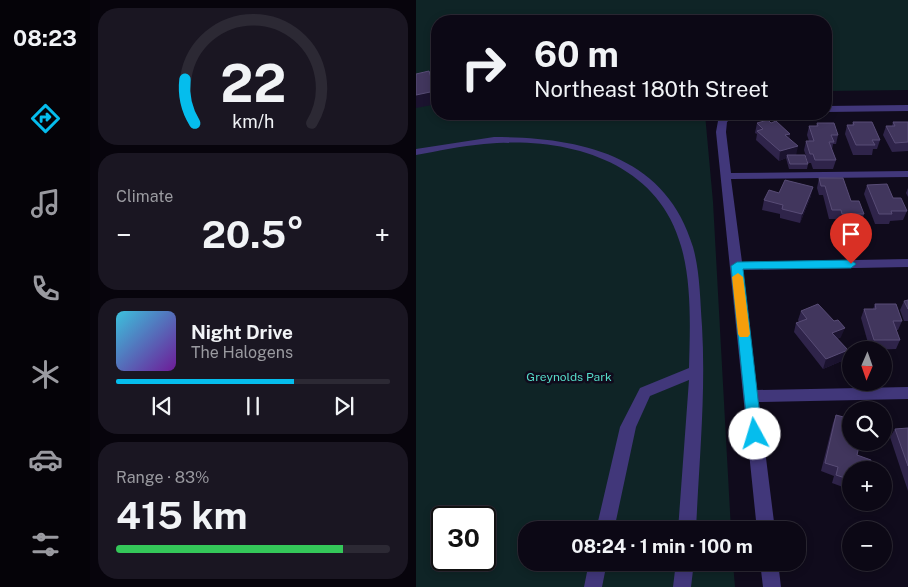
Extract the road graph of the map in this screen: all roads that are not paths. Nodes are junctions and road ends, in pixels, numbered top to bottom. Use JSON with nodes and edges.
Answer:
{"nodes":[{"id":1,"x":908,"y":108,"type":"edge"},
{"id":2,"x":832,"y":109,"type":"edge"},
{"id":3,"x":726,"y":120,"type":"edge"},
{"id":4,"x":416,"y":152,"type":"edge"},
{"id":5,"x":908,"y":174,"type":"edge"},
{"id":6,"x":726,"y":176,"type":"junction"},
{"id":7,"x":908,"y":263,"type":"edge"},
{"id":8,"x":737,"y":266,"type":"junction"},
{"id":9,"x":696,"y":370,"type":"junction"},
{"id":10,"x":908,"y":393,"type":"edge"},
{"id":11,"x":751,"y":396,"type":"junction"},
{"id":12,"x":608,"y":521,"type":"edge"},
{"id":13,"x":688,"y":521,"type":"edge"},
{"id":14,"x":765,"y":521,"type":"edge"},
{"id":15,"x":596,"y":571,"type":"edge"},
{"id":16,"x":684,"y":571,"type":"edge"},
{"id":17,"x":771,"y":571,"type":"edge"},
{"id":18,"x":593,"y":587,"type":"edge"},
{"id":19,"x":682,"y":587,"type":"edge"},
{"id":20,"x":772,"y":587,"type":"edge"}],
"edges":[{"from":1,"to":2,"type":"street"},
{"from":3,"to":6,"type":"street"},
{"from":4,"to":9,"type":"street"},
{"from":5,"to":6,"type":"street"},
{"from":6,"to":8,"type":"street"},
{"from":7,"to":8,"type":"street"},
{"from":8,"to":11,"type":"street"},
{"from":9,"to":12,"type":"street"},
{"from":9,"to":13,"type":"street"},
{"from":10,"to":11,"type":"street"},
{"from":11,"to":14,"type":"street"},
{"from":15,"to":18,"type":"street"},
{"from":16,"to":19,"type":"street"},
{"from":17,"to":20,"type":"street"}]}
